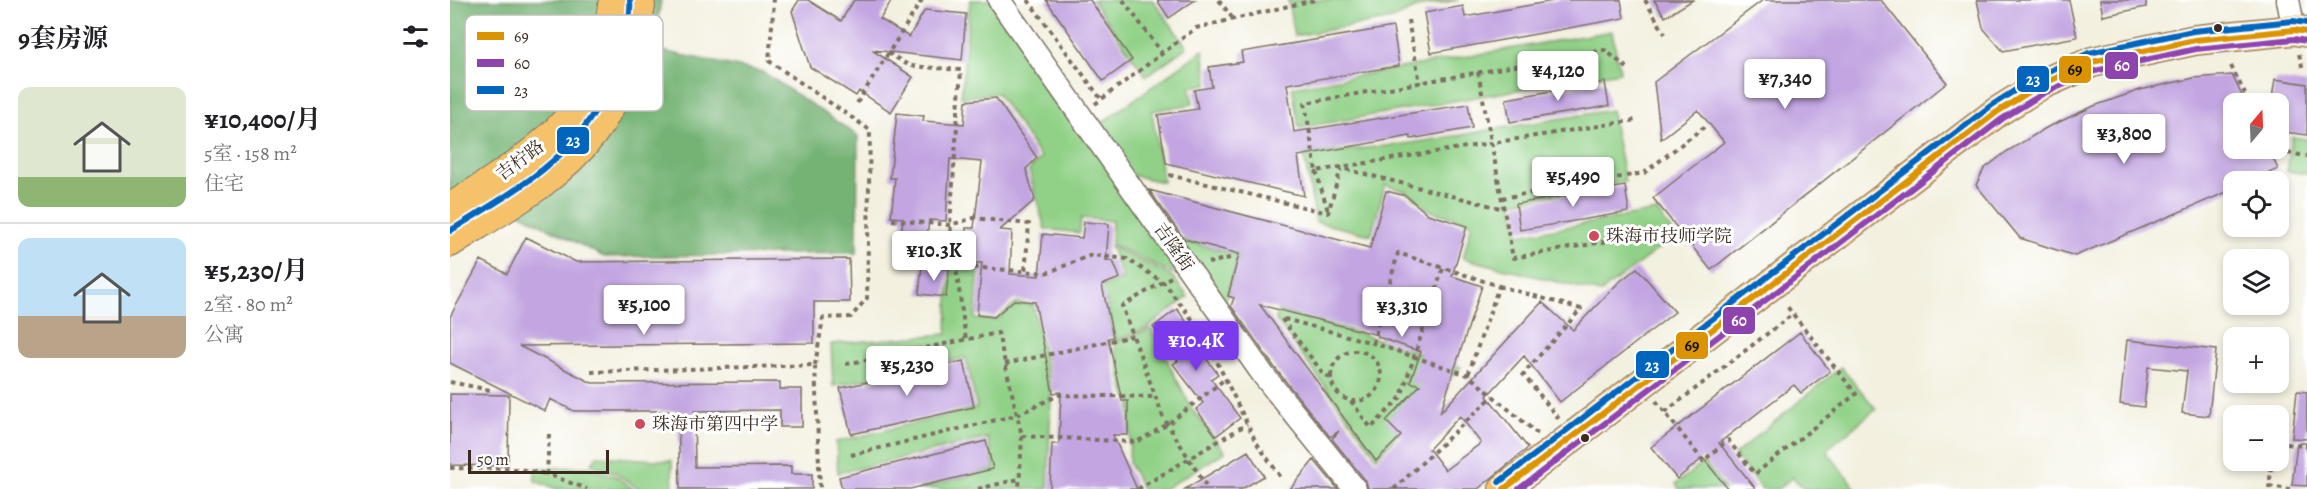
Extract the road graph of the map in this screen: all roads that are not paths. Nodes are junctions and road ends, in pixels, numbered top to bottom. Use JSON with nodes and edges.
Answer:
{"nodes":[{"id":1,"x":614,"y":0,"type":"edge"},
{"id":2,"x":639,"y":0,"type":"edge"},
{"id":3,"x":999,"y":0,"type":"edge"},
{"id":4,"x":2288,"y":0,"type":"edge"},
{"id":5,"x":611,"y":15,"type":"edge"},
{"id":6,"x":636,"y":15,"type":"edge"},
{"id":7,"x":2302,"y":40,"type":"edge"},
{"id":8,"x":574,"y":111,"type":"edge"},
{"id":9,"x":605,"y":111,"type":"edge"},
{"id":10,"x":450,"y":209,"type":"edge"},
{"id":11,"x":450,"y":242,"type":"edge"},
{"id":12,"x":1355,"y":489,"type":"edge"},
{"id":13,"x":1504,"y":489,"type":"edge"}],
"edges":[{"from":1,"to":5,"type":"main road","name":"吉柠路"},
{"from":2,"to":6,"type":"main road","name":"吉柠路"},
{"from":3,"to":12,"type":"street","name":"吉隆街"},
{"from":4,"to":7,"type":"street"},
{"from":7,"to":13,"type":"main road"},
{"from":8,"to":10,"type":"main road","name":"吉柠路"},
{"from":9,"to":11,"type":"main road","name":"吉柠路"}]}
